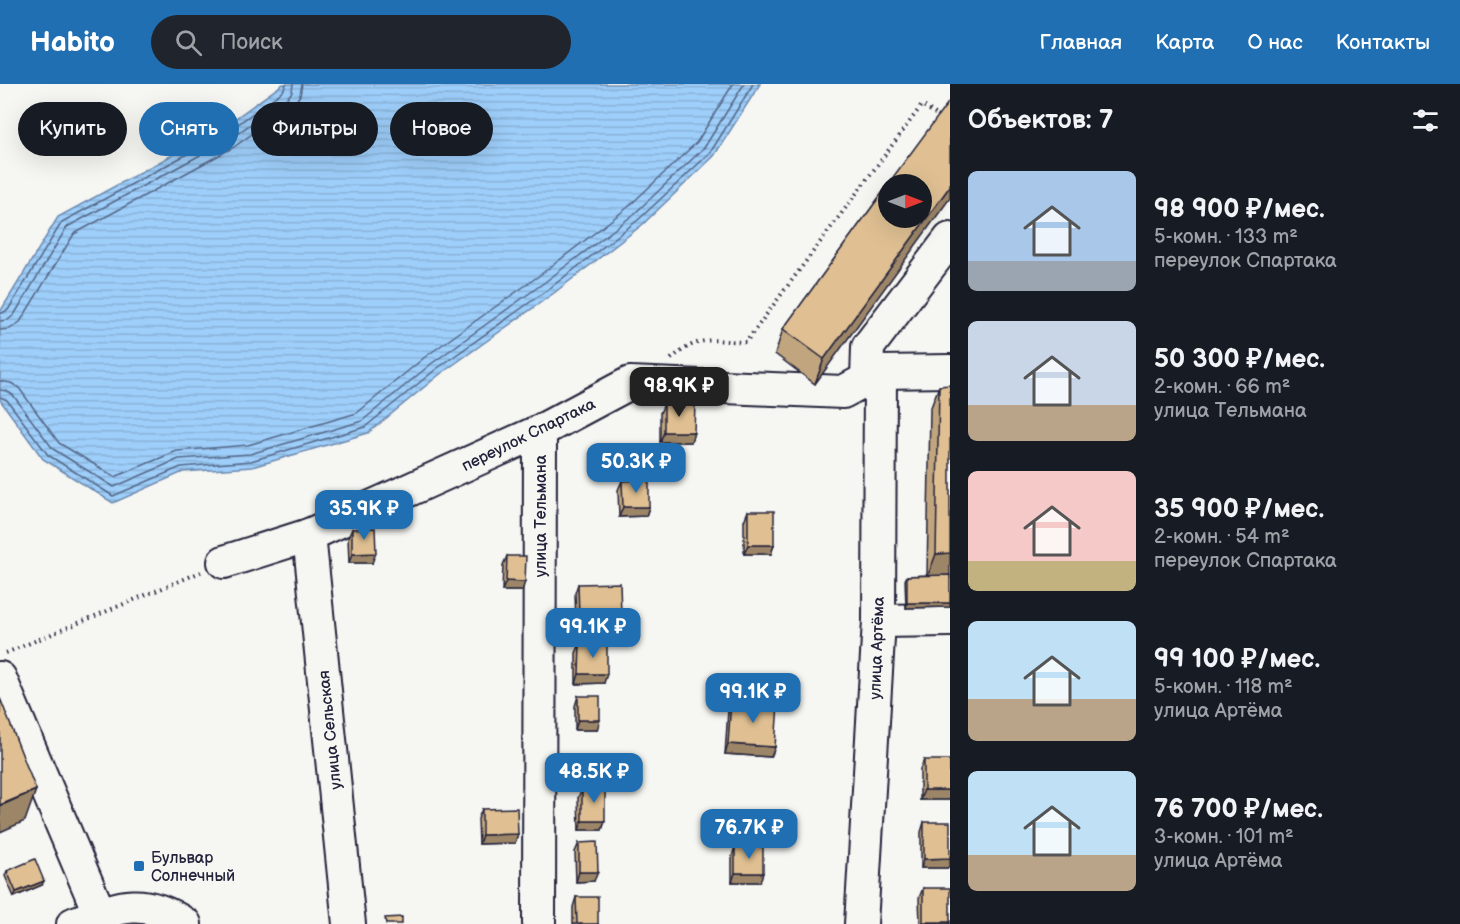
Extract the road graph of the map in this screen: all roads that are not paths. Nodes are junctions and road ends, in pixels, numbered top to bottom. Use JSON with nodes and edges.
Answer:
{"nodes":[{"id":1,"x":950,"y":239,"type":"edge"},
{"id":2,"x":950,"y":371,"type":"edge"},
{"id":3,"x":873,"y":376,"type":"junction"},
{"id":4,"x":540,"y":431,"type":"junction"},
{"id":5,"x":309,"y":535,"type":"junction"},
{"id":6,"x":224,"y":562,"type":"road end"},
{"id":7,"x":950,"y":620,"type":"edge"},
{"id":8,"x":879,"y":621,"type":"junction"},
{"id":9,"x":0,"y":678,"type":"edge"},
{"id":10,"x":92,"y":921,"type":"edge"},
{"id":11,"x":184,"y":924,"type":"edge"},
{"id":12,"x":349,"y":924,"type":"edge"},
{"id":13,"x":539,"y":924,"type":"edge"},
{"id":14,"x":861,"y":924,"type":"edge"}],
"edges":[{"from":1,"to":3,"type":"street","name":"улица Артёма"},
{"from":2,"to":3,"type":"street","name":"переулок Спартака"},
{"from":3,"to":4,"type":"street","name":"переулок Спартака"},
{"from":3,"to":8,"type":"street","name":"улица Артёма"},
{"from":4,"to":5,"type":"street","name":"переулок Спартака"},
{"from":4,"to":13,"type":"street","name":"улица Тельмана"},
{"from":5,"to":6,"type":"street","name":"переулок Спартака"},
{"from":5,"to":12,"type":"street","name":"улица Сельская"},
{"from":7,"to":8,"type":"street"},
{"from":8,"to":14,"type":"street","name":"улица Артёма"},
{"from":9,"to":10,"type":"street"},
{"from":10,"to":11,"type":"street"}]}
